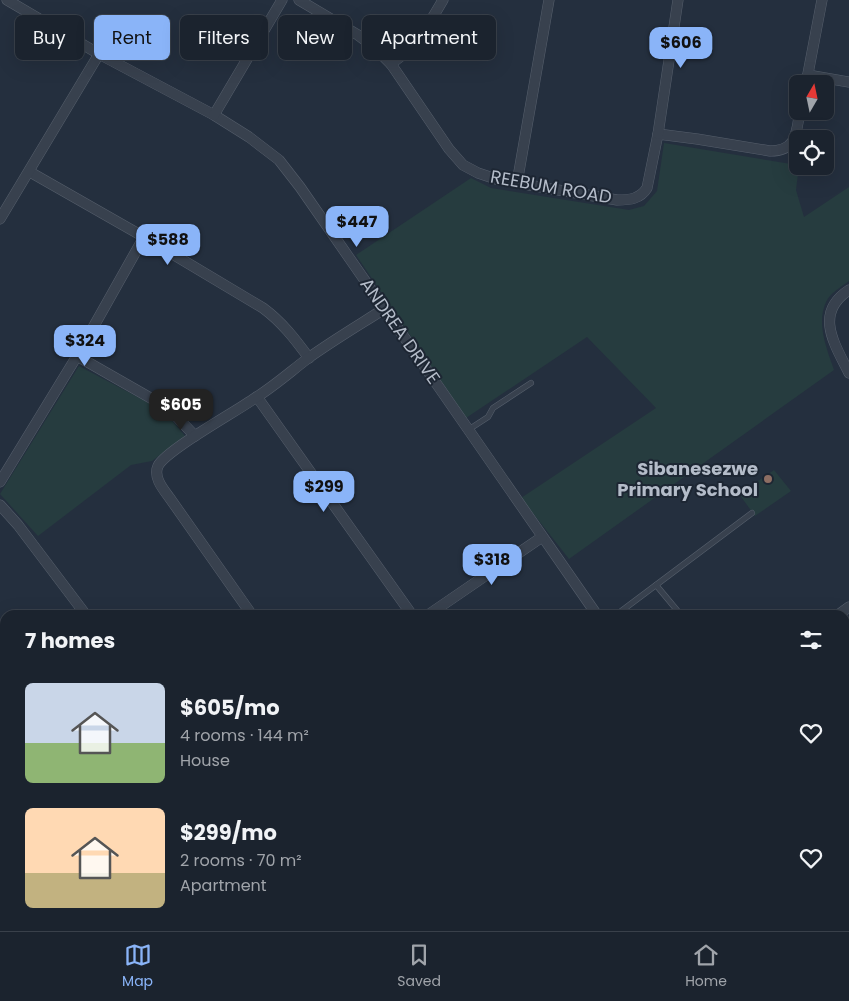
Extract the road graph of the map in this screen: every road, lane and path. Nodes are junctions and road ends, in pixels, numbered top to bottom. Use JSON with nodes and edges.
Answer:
{"nodes":[{"id":1,"x":6,"y":0,"type":"edge"},
{"id":2,"x":282,"y":0,"type":"edge"},
{"id":3,"x":299,"y":0,"type":"edge"},
{"id":4,"x":442,"y":0,"type":"edge"},
{"id":5,"x":549,"y":0,"type":"edge"},
{"id":6,"x":678,"y":0,"type":"edge"},
{"id":7,"x":822,"y":0,"type":"edge"},
{"id":8,"x":94,"y":51,"type":"edge"},
{"id":9,"x":95,"y":60,"type":"edge"},
{"id":10,"x":110,"y":60,"type":"edge"},
{"id":11,"x":391,"y":64,"type":"junction"},
{"id":12,"x":808,"y":75,"type":"edge"},
{"id":13,"x":834,"y":81,"type":"edge"},
{"id":14,"x":849,"y":82,"type":"edge"},
{"id":15,"x":214,"y":115,"type":"junction"},
{"id":16,"x":798,"y":120,"type":"edge"},
{"id":17,"x":658,"y":134,"type":"junction"},
{"id":18,"x":30,"y":172,"type":"junction"},
{"id":19,"x":517,"y":183,"type":"junction"},
{"id":20,"x":0,"y":219,"type":"edge"},
{"id":21,"x":144,"y":237,"type":"junction"},
{"id":22,"x":846,"y":292,"type":"edge"},
{"id":23,"x":384,"y":309,"type":"junction"},
{"id":24,"x":77,"y":356,"type":"junction"},
{"id":25,"x":309,"y":358,"type":"junction"},
{"id":26,"x":849,"y":372,"type":"edge"},
{"id":27,"x":531,"y":383,"type":"dead end"},
{"id":28,"x":257,"y":397,"type":"junction"},
{"id":29,"x":468,"y":430,"type":"junction"},
{"id":30,"x":195,"y":436,"type":"junction"},
{"id":31,"x":0,"y":482,"type":"edge"},
{"id":32,"x":0,"y":505,"type":"edge"},
{"id":33,"x":752,"y":513,"type":"dead end"},
{"id":34,"x":542,"y":537,"type":"junction"},
{"id":35,"x":656,"y":585,"type":"junction"},
{"id":36,"x":82,"y":610,"type":"edge"},
{"id":37,"x":248,"y":610,"type":"edge"},
{"id":38,"x":408,"y":610,"type":"edge"},
{"id":39,"x":435,"y":610,"type":"edge"},
{"id":40,"x":593,"y":610,"type":"edge"},
{"id":41,"x":625,"y":610,"type":"edge"},
{"id":42,"x":677,"y":610,"type":"edge"}],
"edges":[{"from":1,"to":8,"type":"street","name":"ANDREA DRIVE"},
{"from":2,"to":15,"type":"street"},
{"from":3,"to":11,"type":"street","name":"REEBUM ROAD"},
{"from":4,"to":11,"type":"street"},
{"from":5,"to":19,"type":"street"},
{"from":6,"to":17,"type":"street","name":"REEBUM ROAD"},
{"from":7,"to":12,"type":"street"},
{"from":9,"to":18,"type":"street"},
{"from":10,"to":15,"type":"street","name":"ANDREA DRIVE"},
{"from":11,"to":19,"type":"street","name":"REEBUM ROAD"},
{"from":13,"to":14,"type":"street"},
{"from":15,"to":23,"type":"street","name":"ANDREA DRIVE"},
{"from":16,"to":17,"type":"street"},
{"from":17,"to":19,"type":"street","name":"REEBUM ROAD"},
{"from":18,"to":20,"type":"street"},
{"from":18,"to":21,"type":"street"},
{"from":21,"to":24,"type":"street"},
{"from":21,"to":25,"type":"street"},
{"from":22,"to":26,"type":"street"},
{"from":23,"to":25,"type":"street"},
{"from":23,"to":29,"type":"street","name":"ANDREA DRIVE"},
{"from":24,"to":30,"type":"street"},
{"from":24,"to":31,"type":"street"},
{"from":25,"to":28,"type":"street"},
{"from":27,"to":29,"type":"lane"},
{"from":28,"to":30,"type":"street"},
{"from":28,"to":38,"type":"street"},
{"from":29,"to":34,"type":"street","name":"ANDREA DRIVE"},
{"from":30,"to":37,"type":"street"},
{"from":32,"to":36,"type":"street"},
{"from":33,"to":35,"type":"lane"},
{"from":34,"to":39,"type":"street"},
{"from":34,"to":40,"type":"street","name":"ANDREA DRIVE"},
{"from":35,"to":41,"type":"lane"},
{"from":35,"to":42,"type":"lane"}]}
